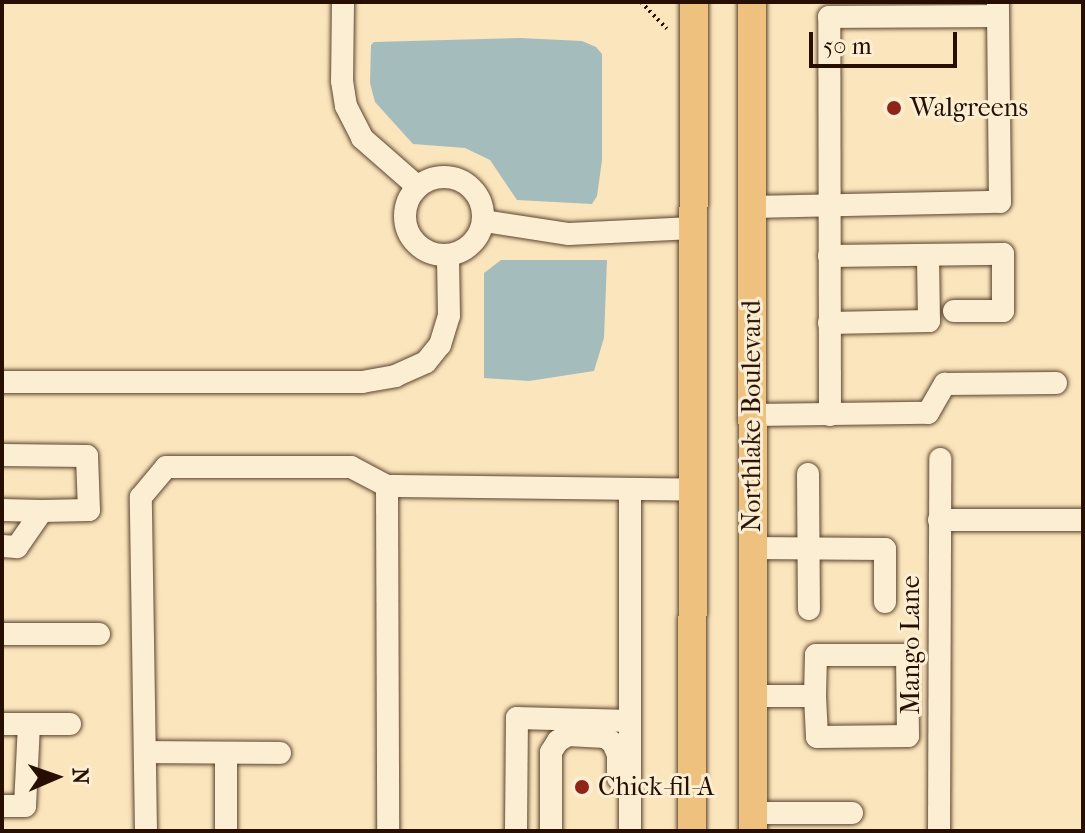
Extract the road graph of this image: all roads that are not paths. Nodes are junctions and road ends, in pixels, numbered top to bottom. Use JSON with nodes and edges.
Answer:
{"nodes":[{"id":1,"x":343,"y":2,"type":"edge"},
{"id":2,"x":694,"y":2,"type":"edge"},
{"id":3,"x":752,"y":2,"type":"edge"},
{"id":4,"x":998,"y":9,"type":"edge"},
{"id":5,"x":418,"y":187,"type":"junction"},
{"id":6,"x":829,"y":206,"type":"junction"},
{"id":7,"x":751,"y":207,"type":"junction"},
{"id":8,"x":484,"y":221,"type":"junction"},
{"id":9,"x":693,"y":228,"type":"junction"},
{"id":10,"x":928,"y":255,"type":"junction"},
{"id":11,"x":448,"y":256,"type":"junction"},
{"id":12,"x":829,"y":256,"type":"junction"},
{"id":13,"x":954,"y":311,"type":"dead end"},
{"id":14,"x":829,"y":323,"type":"junction"},
{"id":15,"x":2,"y":382,"type":"edge"},
{"id":16,"x":1056,"y":383,"type":"dead end"},
{"id":17,"x":752,"y":415,"type":"junction"},
{"id":18,"x":830,"y":415,"type":"junction"},
{"id":19,"x":2,"y":455,"type":"edge"},
{"id":20,"x":940,"y":459,"type":"dead end"},
{"id":21,"x":808,"y":474,"type":"dead end"},
{"id":22,"x":387,"y":486,"type":"junction"},
{"id":23,"x":630,"y":489,"type":"junction"},
{"id":24,"x":693,"y":490,"type":"junction"},
{"id":25,"x":2,"y":510,"type":"edge"},
{"id":26,"x":42,"y":511,"type":"junction"},
{"id":27,"x":939,"y":520,"type":"junction"},
{"id":28,"x":1083,"y":520,"type":"edge"},
{"id":29,"x":2,"y":546,"type":"edge"},
{"id":30,"x":752,"y":548,"type":"junction"},
{"id":31,"x":808,"y":549,"type":"junction"},
{"id":32,"x":885,"y":602,"type":"dead end"},
{"id":33,"x":809,"y":609,"type":"dead end"},
{"id":34,"x":2,"y":634,"type":"edge"},
{"id":35,"x":99,"y":634,"type":"dead end"},
{"id":36,"x":753,"y":696,"type":"junction"},
{"id":37,"x":815,"y":696,"type":"junction"},
{"id":38,"x":630,"y":721,"type":"junction"},
{"id":39,"x":2,"y":724,"type":"edge"},
{"id":40,"x":29,"y":724,"type":"junction"},
{"id":41,"x":70,"y":724,"type":"dead end"},
{"id":42,"x":145,"y":752,"type":"junction"},
{"id":43,"x":226,"y":753,"type":"junction"},
{"id":44,"x":280,"y":753,"type":"dead end"},
{"id":45,"x":2,"y":806,"type":"edge"},
{"id":46,"x":852,"y":813,"type":"dead end"},
{"id":47,"x":753,"y":822,"type":"edge"},
{"id":48,"x":792,"y":822,"type":"edge"},
{"id":49,"x":146,"y":831,"type":"edge"},
{"id":50,"x":226,"y":831,"type":"edge"},
{"id":51,"x":388,"y":831,"type":"edge"},
{"id":52,"x":516,"y":831,"type":"edge"},
{"id":53,"x":551,"y":831,"type":"edge"},
{"id":54,"x":622,"y":831,"type":"edge"},
{"id":55,"x":630,"y":831,"type":"edge"},
{"id":56,"x":692,"y":831,"type":"edge"},
{"id":57,"x":939,"y":831,"type":"edge"}],
"edges":[{"from":1,"to":5,"type":"street"},
{"from":2,"to":9,"type":"main road"},
{"from":3,"to":7,"type":"main road","name":"Northlake Boulevard"},
{"from":4,"to":6,"type":"street"},
{"from":4,"to":6,"type":"street"},
{"from":5,"to":8,"type":"street"},
{"from":5,"to":11,"type":"street"},
{"from":6,"to":7,"type":"street"},
{"from":6,"to":12,"type":"street"},
{"from":7,"to":17,"type":"main road","name":"Northlake Boulevard"},
{"from":8,"to":9,"type":"street"},
{"from":8,"to":11,"type":"street"},
{"from":9,"to":24,"type":"main road"},
{"from":10,"to":12,"type":"street"},
{"from":10,"to":13,"type":"street"},
{"from":10,"to":14,"type":"street"},
{"from":11,"to":15,"type":"street"},
{"from":12,"to":14,"type":"street"},
{"from":14,"to":18,"type":"street"},
{"from":16,"to":18,"type":"street"},
{"from":17,"to":18,"type":"street"},
{"from":17,"to":30,"type":"main road","name":"Northlake Boulevard"},
{"from":19,"to":26,"type":"street"},
{"from":20,"to":27,"type":"street","name":"Mango Lane"},
{"from":21,"to":31,"type":"street"},
{"from":22,"to":23,"type":"street"},
{"from":22,"to":42,"type":"street"},
{"from":22,"to":51,"type":"street"},
{"from":23,"to":24,"type":"street"},
{"from":23,"to":38,"type":"street"},
{"from":24,"to":56,"type":"main road"},
{"from":25,"to":26,"type":"street"},
{"from":26,"to":29,"type":"street"},
{"from":27,"to":28,"type":"street"},
{"from":27,"to":57,"type":"street","name":"Mango Lane"},
{"from":30,"to":31,"type":"street"},
{"from":30,"to":36,"type":"main road","name":"Northlake Boulevard"},
{"from":31,"to":32,"type":"street"},
{"from":31,"to":33,"type":"street"},
{"from":34,"to":35,"type":"street"},
{"from":36,"to":37,"type":"street"},
{"from":36,"to":47,"type":"main road","name":"Northlake Boulevard"},
{"from":37,"to":37,"type":"street"},
{"from":38,"to":52,"type":"street"},
{"from":38,"to":55,"type":"street"},
{"from":39,"to":40,"type":"street"},
{"from":40,"to":41,"type":"street"},
{"from":40,"to":45,"type":"street"},
{"from":42,"to":43,"type":"street"},
{"from":42,"to":49,"type":"street"},
{"from":43,"to":44,"type":"street"},
{"from":43,"to":50,"type":"street"},
{"from":46,"to":48,"type":"street"},
{"from":47,"to":48,"type":"street"},
{"from":53,"to":54,"type":"street"}]}
